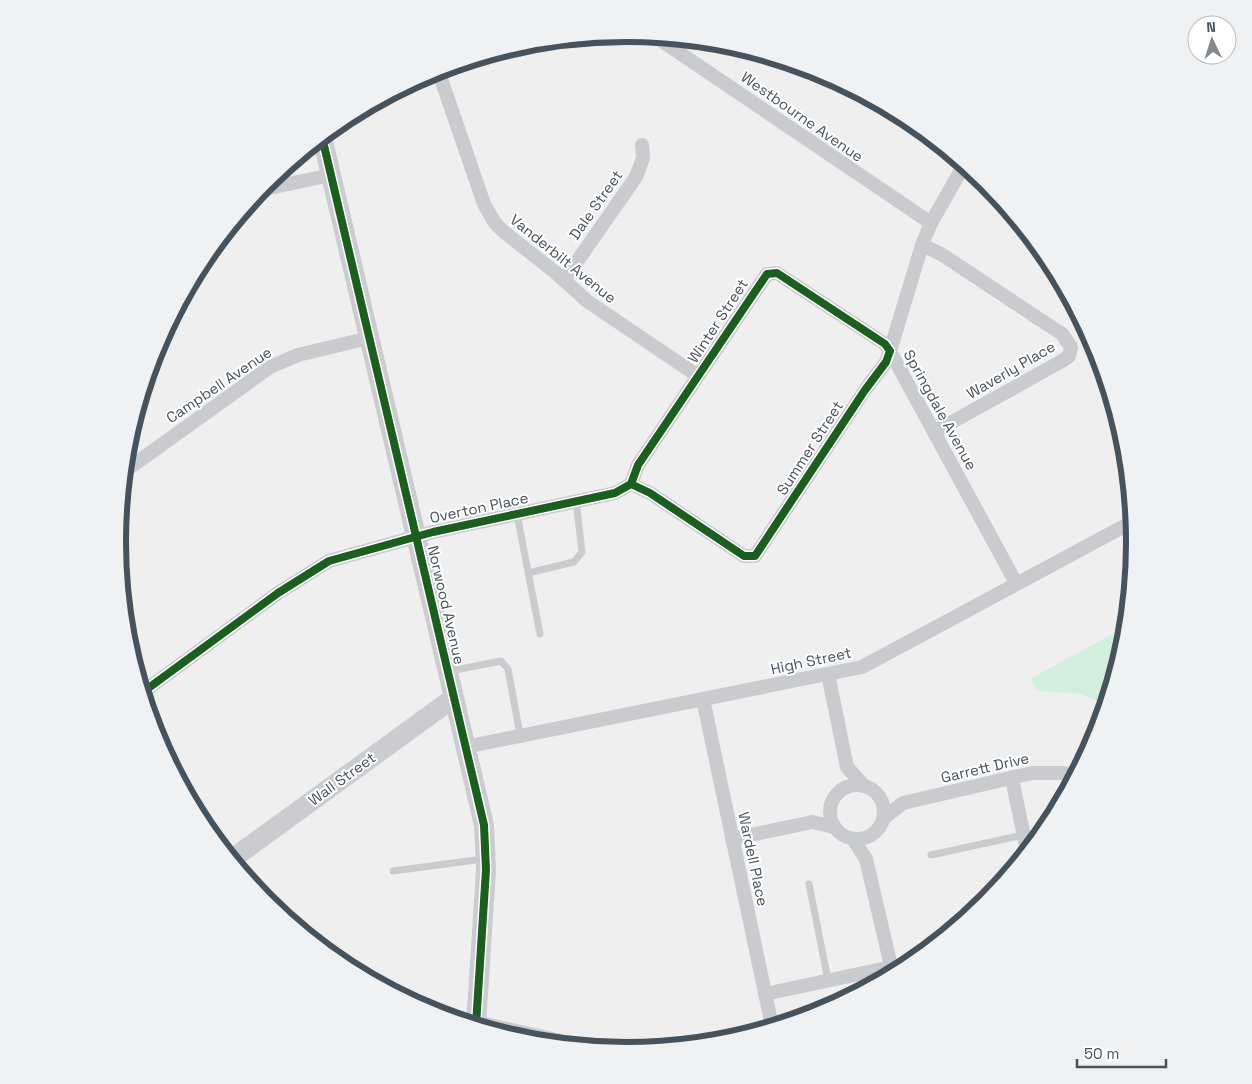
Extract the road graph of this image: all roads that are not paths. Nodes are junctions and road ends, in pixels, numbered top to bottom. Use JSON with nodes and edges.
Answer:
{"nodes":[{"id":1,"x":668,"y":45,"type":"edge"},
{"id":2,"x":441,"y":79,"type":"edge"},
{"id":3,"x":324,"y":145,"type":"edge"},
{"id":4,"x":642,"y":145,"type":"dead end"},
{"id":5,"x":960,"y":171,"type":"edge"},
{"id":6,"x":331,"y":175,"type":"junction"},
{"id":7,"x":275,"y":187,"type":"edge"},
{"id":8,"x":931,"y":223,"type":"junction"},
{"id":9,"x":922,"y":245,"type":"junction"},
{"id":10,"x":564,"y":280,"type":"junction"},
{"id":11,"x":369,"y":338,"type":"junction"},
{"id":12,"x":890,"y":351,"type":"junction"},
{"id":13,"x":698,"y":376,"type":"junction"},
{"id":14,"x":934,"y":432,"type":"junction"},
{"id":15,"x":133,"y":465,"type":"edge"},
{"id":16,"x":631,"y":484,"type":"junction"},
{"id":17,"x":576,"y":501,"type":"junction"},
{"id":18,"x":517,"y":514,"type":"junction"},
{"id":19,"x":1125,"y":526,"type":"edge"},
{"id":20,"x":416,"y":537,"type":"junction"},
{"id":21,"x":528,"y":573,"type":"junction"},
{"id":22,"x":1016,"y":583,"type":"junction"},
{"id":23,"x":540,"y":634,"type":"dead end"},
{"id":24,"x":447,"y":672,"type":"junction"},
{"id":25,"x":828,"y":674,"type":"junction"},
{"id":26,"x":149,"y":688,"type":"edge"},
{"id":27,"x":452,"y":699,"type":"junction"},
{"id":28,"x":703,"y":699,"type":"junction"},
{"id":29,"x":520,"y":735,"type":"junction"},
{"id":30,"x":465,"y":747,"type":"junction"},
{"id":31,"x":847,"y":767,"type":"junction"},
{"id":32,"x":1068,"y":775,"type":"edge"},
{"id":33,"x":1012,"y":779,"type":"junction"},
{"id":34,"x":864,"y":786,"type":"junction"},
{"id":35,"x":841,"y":790,"type":"junction"},
{"id":36,"x":879,"y":796,"type":"junction"},
{"id":37,"x":903,"y":803,"type":"junction"},
{"id":38,"x":830,"y":807,"type":"junction"},
{"id":39,"x":884,"y":818,"type":"junction"},
{"id":40,"x":812,"y":822,"type":"junction"},
{"id":41,"x":834,"y":827,"type":"junction"},
{"id":42,"x":873,"y":834,"type":"junction"},
{"id":43,"x":1023,"y":835,"type":"junction"},
{"id":44,"x":732,"y":839,"type":"junction"},
{"id":45,"x":852,"y":839,"type":"junction"},
{"id":46,"x":1025,"y":842,"type":"edge"},
{"id":47,"x":237,"y":855,"type":"edge"},
{"id":48,"x":931,"y":855,"type":"dead end"},
{"id":49,"x":486,"y":859,"type":"junction"},
{"id":50,"x":866,"y":859,"type":"junction"},
{"id":51,"x":393,"y":871,"type":"dead end"},
{"id":52,"x":809,"y":884,"type":"dead end"},
{"id":53,"x":889,"y":966,"type":"edge"},
{"id":54,"x":891,"y":966,"type":"edge"},
{"id":55,"x":828,"y":980,"type":"junction"},
{"id":56,"x":765,"y":994,"type":"junction"},
{"id":57,"x":476,"y":1018,"type":"edge"},
{"id":58,"x":771,"y":1020,"type":"edge"}],
"edges":[{"from":1,"to":8,"type":"street","name":"Westbourne Avenue"},
{"from":2,"to":10,"type":"street","name":"Vanderbilt Avenue"},
{"from":3,"to":6,"type":"street","name":"Norwood Avenue"},
{"from":4,"to":10,"type":"street","name":"Dale Street"},
{"from":5,"to":8,"type":"street","name":"Springdale Avenue"},
{"from":6,"to":7,"type":"street"},
{"from":6,"to":11,"type":"street","name":"Norwood Avenue"},
{"from":8,"to":9,"type":"street","name":"Springdale Avenue"},
{"from":9,"to":12,"type":"street","name":"Springdale Avenue"},
{"from":9,"to":14,"type":"street","name":"Waverly Place"},
{"from":10,"to":13,"type":"street","name":"Vanderbilt Avenue"},
{"from":11,"to":15,"type":"street","name":"Campbell Avenue"},
{"from":11,"to":20,"type":"street","name":"Norwood Avenue"},
{"from":12,"to":13,"type":"street","name":"Winter Street"},
{"from":12,"to":14,"type":"street","name":"Springdale Avenue"},
{"from":12,"to":16,"type":"street","name":"Summer Street"},
{"from":13,"to":16,"type":"street","name":"Winter Street"},
{"from":14,"to":22,"type":"street","name":"Springdale Avenue"},
{"from":16,"to":17,"type":"street","name":"Overton Place"},
{"from":17,"to":18,"type":"street","name":"Overton Place"},
{"from":17,"to":21,"type":"lane"},
{"from":18,"to":20,"type":"street","name":"Overton Place"},
{"from":18,"to":21,"type":"lane"},
{"from":19,"to":22,"type":"street","name":"High Street"},
{"from":20,"to":24,"type":"street","name":"Norwood Avenue"},
{"from":20,"to":26,"type":"street","name":"Overton Place"},
{"from":21,"to":23,"type":"lane"},
{"from":22,"to":25,"type":"street","name":"High Street"},
{"from":24,"to":27,"type":"street","name":"Norwood Avenue"},
{"from":24,"to":29,"type":"lane"},
{"from":25,"to":28,"type":"street","name":"High Street"},
{"from":25,"to":31,"type":"street"},
{"from":27,"to":30,"type":"street","name":"Norwood Avenue"},
{"from":27,"to":47,"type":"street","name":"Wall Street"},
{"from":28,"to":29,"type":"street","name":"High Street"},
{"from":28,"to":44,"type":"street","name":"Wardell Place"},
{"from":29,"to":30,"type":"street","name":"High Street"},
{"from":30,"to":49,"type":"street","name":"Norwood Avenue"},
{"from":31,"to":34,"type":"street","name":"Garrett Drive"},
{"from":31,"to":35,"type":"street"},
{"from":32,"to":33,"type":"street","name":"Garrett Drive"},
{"from":33,"to":37,"type":"street","name":"Garrett Drive"},
{"from":33,"to":43,"type":"street"},
{"from":34,"to":35,"type":"street"},
{"from":34,"to":36,"type":"street","name":"Garrett Drive"},
{"from":35,"to":38,"type":"street"},
{"from":36,"to":37,"type":"street","name":"Garrett Drive"},
{"from":36,"to":39,"type":"street"},
{"from":37,"to":39,"type":"street","name":"Garrett Drive"},
{"from":38,"to":40,"type":"street"},
{"from":38,"to":41,"type":"street"},
{"from":39,"to":42,"type":"street","name":"Garrett Drive"},
{"from":40,"to":41,"type":"street"},
{"from":40,"to":44,"type":"street"},
{"from":41,"to":45,"type":"street"},
{"from":42,"to":45,"type":"street"},
{"from":42,"to":50,"type":"street","name":"Garrett Drive"},
{"from":43,"to":46,"type":"street"},
{"from":43,"to":48,"type":"lane"},
{"from":44,"to":56,"type":"street","name":"Wardell Place"},
{"from":45,"to":50,"type":"street"},
{"from":49,"to":51,"type":"lane"},
{"from":49,"to":57,"type":"street","name":"Norwood Avenue"},
{"from":50,"to":54,"type":"street"},
{"from":52,"to":55,"type":"lane"},
{"from":53,"to":55,"type":"street"},
{"from":55,"to":56,"type":"street"},
{"from":56,"to":58,"type":"street","name":"Wardell Place"}]}
